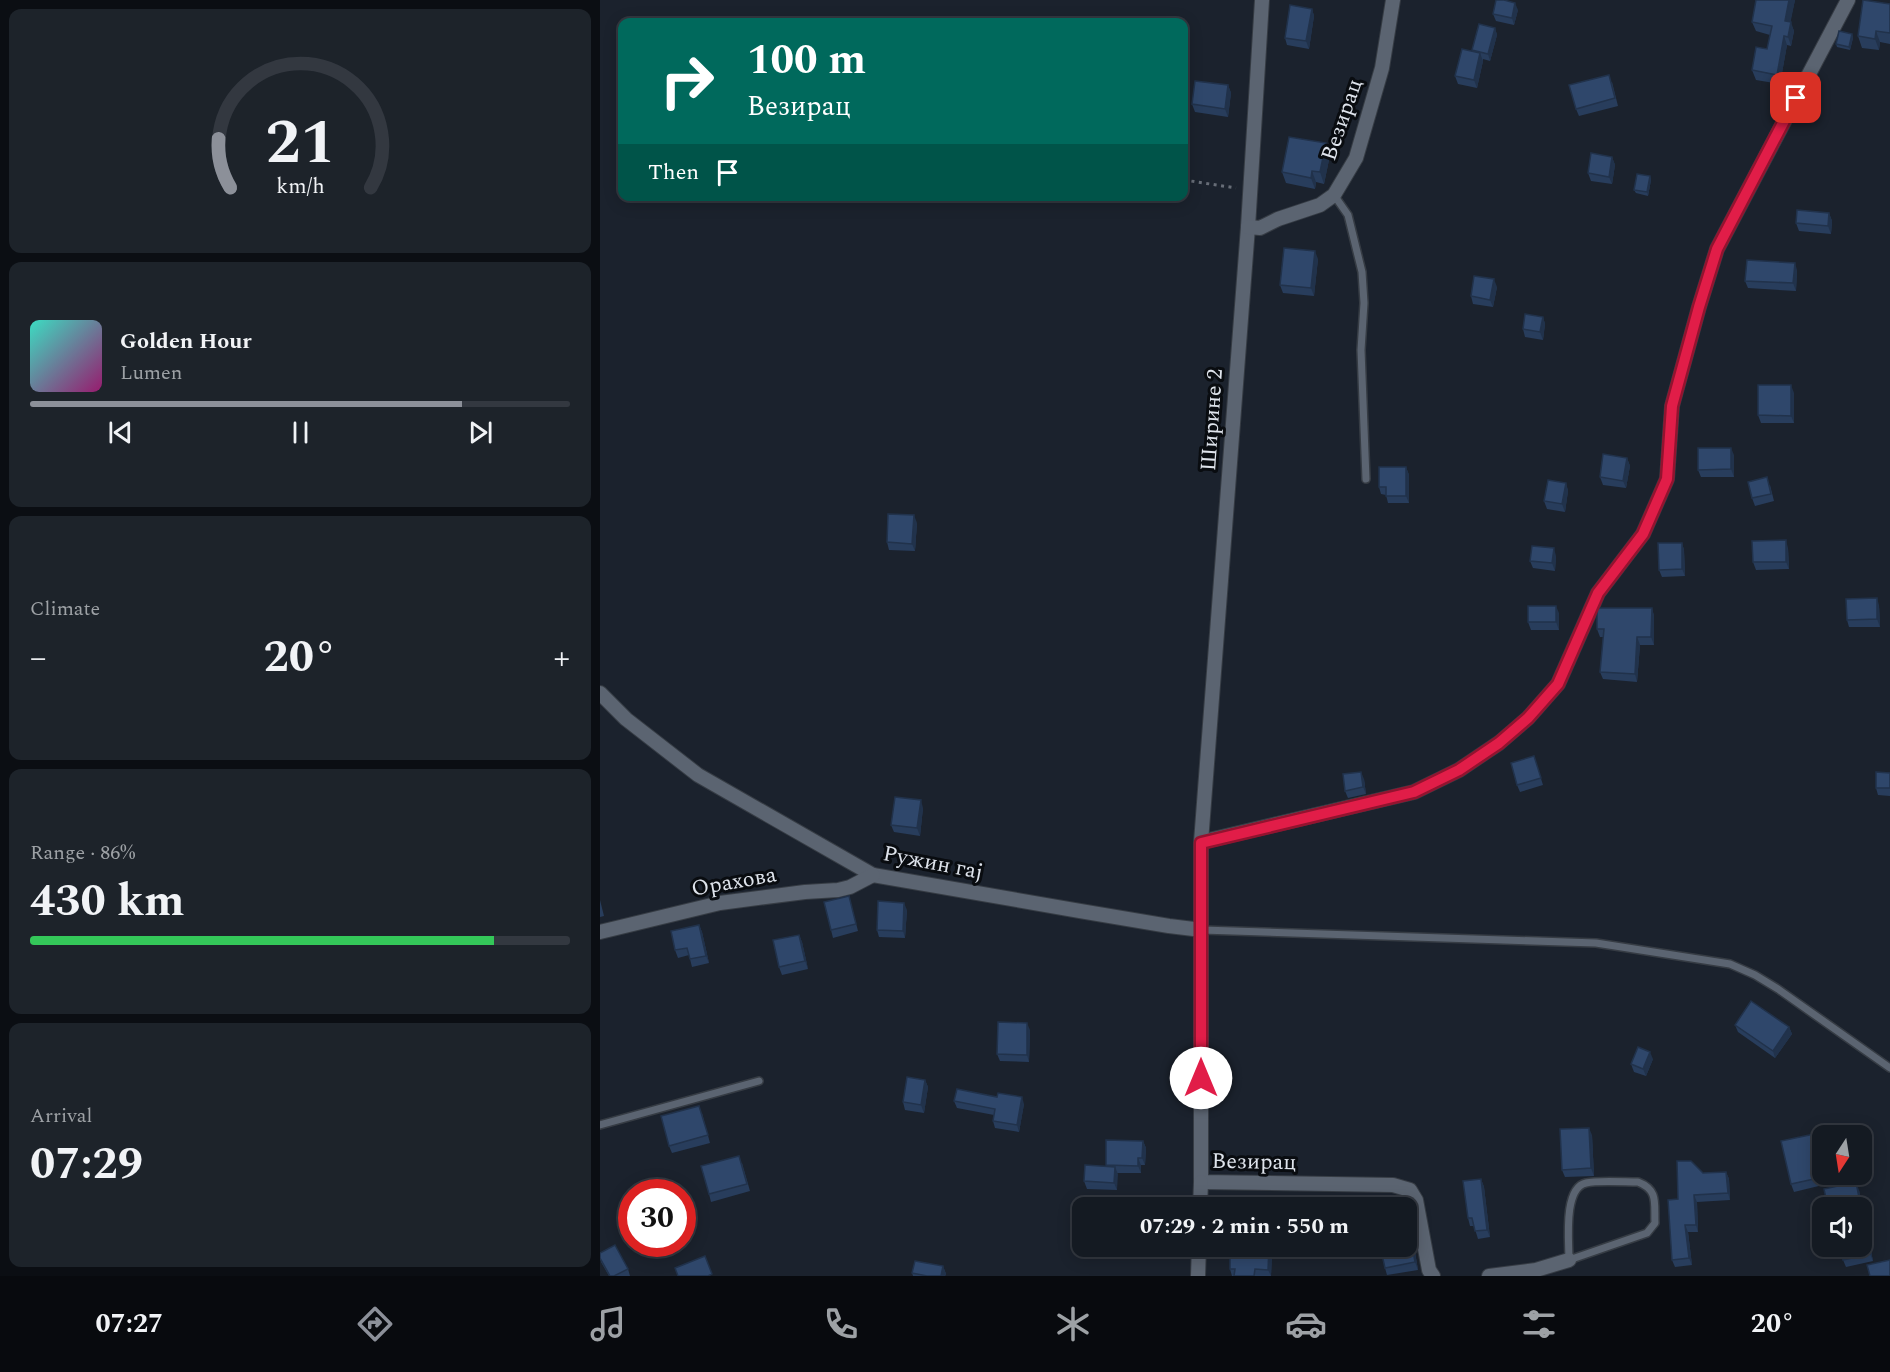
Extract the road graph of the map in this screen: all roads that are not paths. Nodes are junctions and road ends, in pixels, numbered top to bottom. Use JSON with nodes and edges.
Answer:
{"nodes":[{"id":1,"x":1262,"y":0,"type":"edge"},
{"id":2,"x":1393,"y":0,"type":"edge"},
{"id":3,"x":1848,"y":0,"type":"edge"},
{"id":4,"x":1334,"y":195,"type":"junction"},
{"id":5,"x":1248,"y":227,"type":"junction"},
{"id":6,"x":1366,"y":479,"type":"dead end"},
{"id":7,"x":600,"y":693,"type":"edge"},
{"id":8,"x":1201,"y":843,"type":"junction"},
{"id":9,"x":873,"y":875,"type":"junction"},
{"id":10,"x":1202,"y":930,"type":"junction"},
{"id":11,"x":600,"y":932,"type":"edge"},
{"id":12,"x":1890,"y":1068,"type":"edge"},
{"id":13,"x":759,"y":1081,"type":"dead end"},
{"id":14,"x":600,"y":1125,"type":"edge"},
{"id":15,"x":1200,"y":1182,"type":"junction"},
{"id":16,"x":1200,"y":1197,"type":"edge"},
{"id":17,"x":1199,"y":1257,"type":"edge"},
{"id":18,"x":1569,"y":1260,"type":"junction"},
{"id":19,"x":1198,"y":1276,"type":"edge"},
{"id":20,"x":1432,"y":1276,"type":"edge"},
{"id":21,"x":1489,"y":1276,"type":"edge"}],
"edges":[{"from":1,"to":5,"type":"street","name":"Ширине 2"},
{"from":2,"to":4,"type":"street","name":"Везирац"},
{"from":3,"to":8,"type":"street"},
{"from":4,"to":5,"type":"street","name":"Везирац"},
{"from":4,"to":6,"type":"lane"},
{"from":5,"to":8,"type":"street","name":"Ширине 2"},
{"from":7,"to":9,"type":"street","name":"Ружин гај"},
{"from":8,"to":10,"type":"street","name":"Везирац"},
{"from":9,"to":10,"type":"street","name":"Ружин гај"},
{"from":9,"to":11,"type":"street","name":"Орахова"},
{"from":10,"to":12,"type":"lane"},
{"from":10,"to":15,"type":"street","name":"Везирац"},
{"from":13,"to":14,"type":"lane"},
{"from":15,"to":16,"type":"street"},
{"from":15,"to":20,"type":"street","name":"Везирац"},
{"from":17,"to":19,"type":"street"},
{"from":18,"to":18,"type":"lane"},
{"from":18,"to":21,"type":"street"}]}
